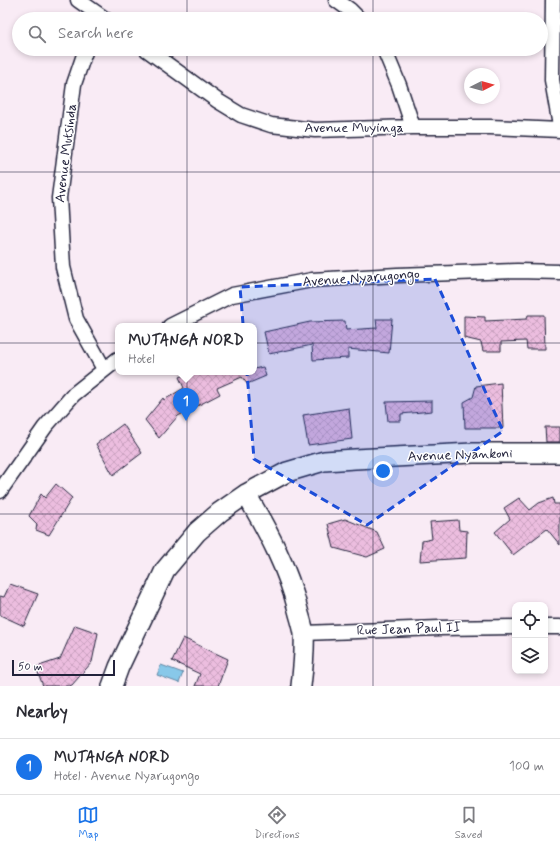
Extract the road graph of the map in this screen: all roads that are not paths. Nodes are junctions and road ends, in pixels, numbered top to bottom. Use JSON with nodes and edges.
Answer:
{"nodes":[{"id":1,"x":78,"y":0,"type":"edge"},
{"id":2,"x":336,"y":0,"type":"edge"},
{"id":3,"x":553,"y":0,"type":"edge"},
{"id":4,"x":94,"y":12,"type":"edge"},
{"id":5,"x":351,"y":12,"type":"edge"},
{"id":6,"x":84,"y":56,"type":"edge"},
{"id":7,"x":156,"y":56,"type":"edge"},
{"id":8,"x":387,"y":56,"type":"edge"},
{"id":9,"x":560,"y":126,"type":"edge"},
{"id":10,"x":413,"y":127,"type":"junction"},
{"id":11,"x":560,"y":130,"type":"edge"},
{"id":12,"x":560,"y":272,"type":"edge"},
{"id":13,"x":176,"y":323,"type":"edge"},
{"id":14,"x":115,"y":361,"type":"edge"},
{"id":15,"x":104,"y":370,"type":"junction"},
{"id":16,"x":560,"y":453,"type":"edge"},
{"id":17,"x":0,"y":491,"type":"edge"},
{"id":18,"x":246,"y":494,"type":"junction"},
{"id":19,"x":512,"y":627,"type":"edge"},
{"id":20,"x":548,"y":627,"type":"edge"},
{"id":21,"x":560,"y":627,"type":"edge"},
{"id":22,"x":304,"y":633,"type":"junction"},
{"id":23,"x":112,"y":686,"type":"edge"},
{"id":24,"x":301,"y":686,"type":"edge"}],
"edges":[{"from":1,"to":4,"type":"street"},
{"from":2,"to":5,"type":"street"},
{"from":3,"to":9,"type":"street"},
{"from":6,"to":15,"type":"street","name":"Avenue Mutsinda"},
{"from":7,"to":10,"type":"street","name":"Avenue Muyinga"},
{"from":8,"to":10,"type":"street"},
{"from":10,"to":11,"type":"street","name":"Avenue Muyinga"},
{"from":12,"to":13,"type":"street","name":"Avenue Nyarugongo"},
{"from":14,"to":15,"type":"street"},
{"from":15,"to":17,"type":"street"},
{"from":16,"to":18,"type":"street","name":"Avenue Nyankoni"},
{"from":18,"to":22,"type":"street"},
{"from":18,"to":23,"type":"street","name":"Avenue Nyankoni"},
{"from":19,"to":22,"type":"street","name":"Rue Jean Paul II"},
{"from":20,"to":21,"type":"street"},
{"from":22,"to":24,"type":"street"}]}
